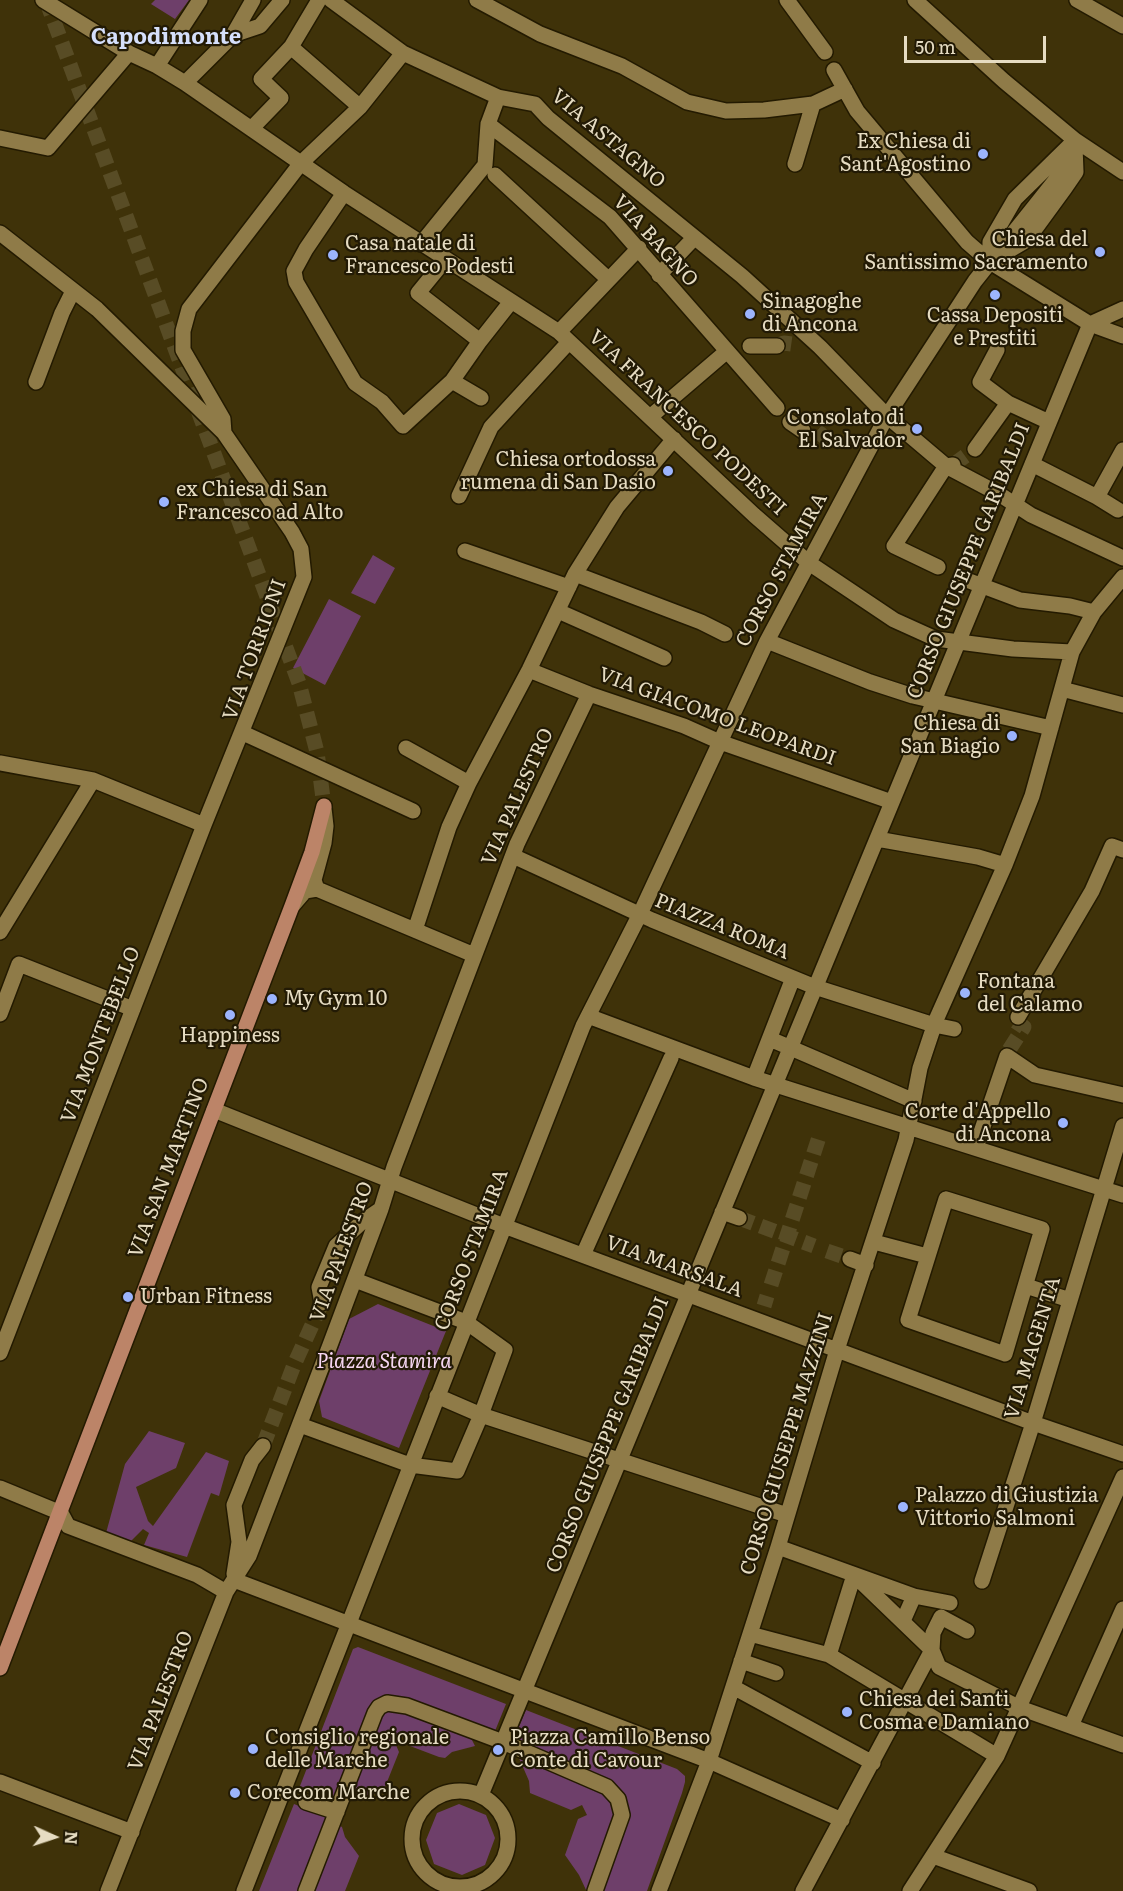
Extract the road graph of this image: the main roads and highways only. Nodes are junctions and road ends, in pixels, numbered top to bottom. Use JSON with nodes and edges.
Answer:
{"nodes":[{"id":1,"x":324,"y":806,"type":"tunnel mouth"},
{"id":2,"x":0,"y":1668,"type":"edge"}],
"edges":[{"from":1,"to":2,"type":"main road","name":"VIA SAN MARTINO"}]}
